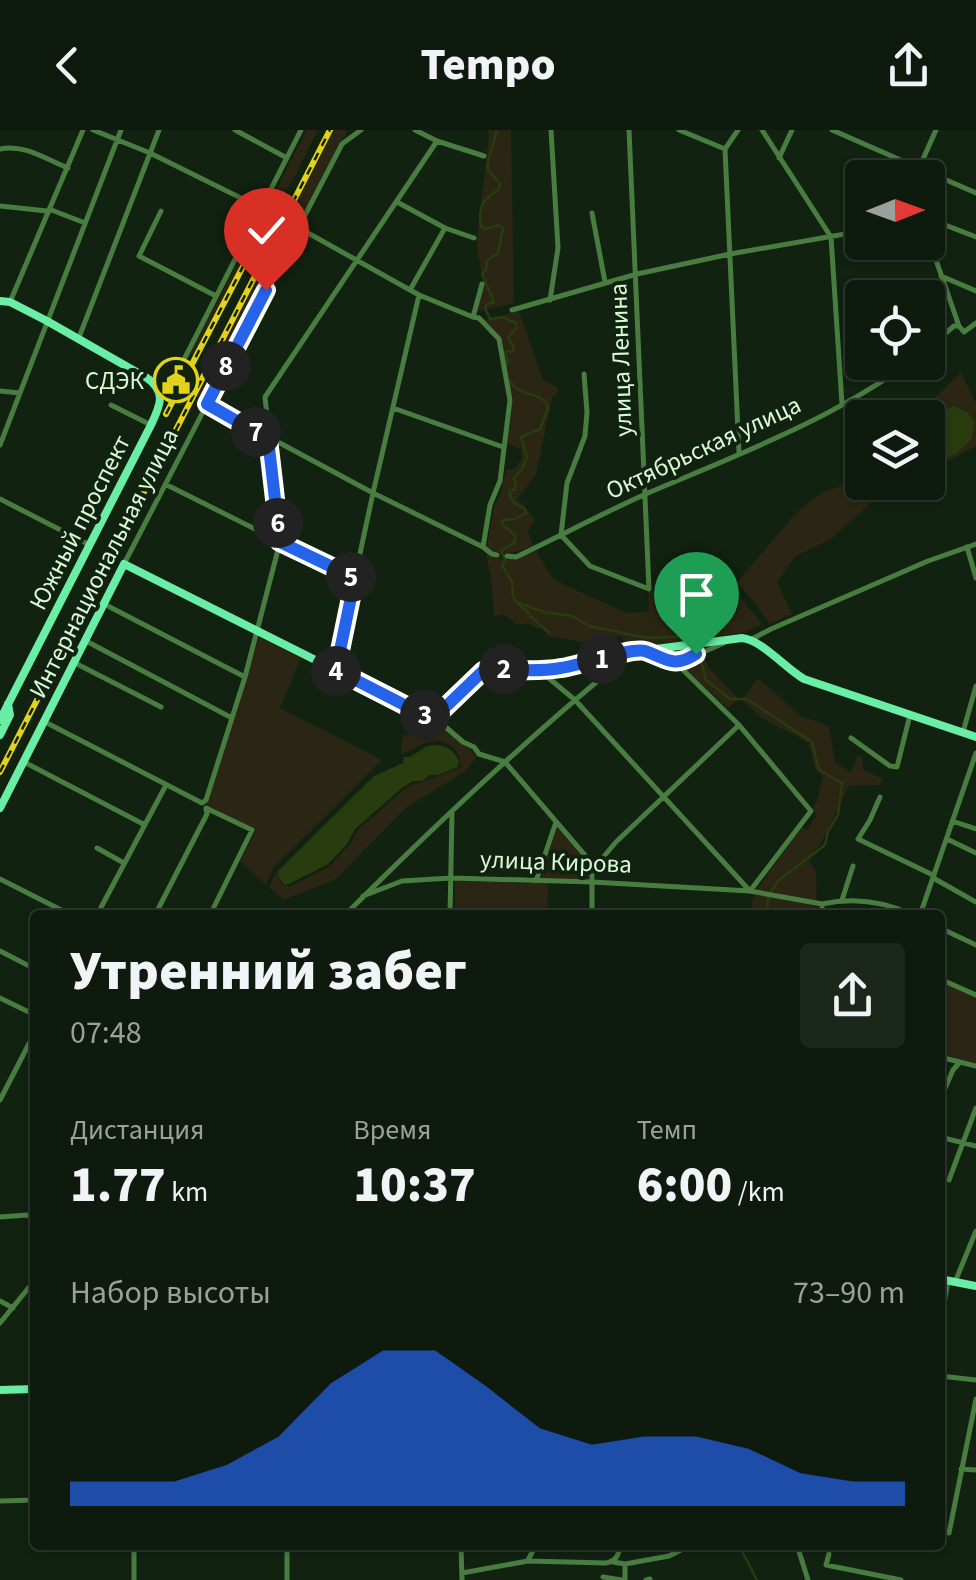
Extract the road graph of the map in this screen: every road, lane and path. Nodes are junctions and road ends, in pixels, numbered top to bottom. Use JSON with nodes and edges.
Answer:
{"nodes":[{"id":1,"x":83,"y":130,"type":"edge"},
{"id":2,"x":93,"y":130,"type":"edge"},
{"id":3,"x":121,"y":130,"type":"edge"},
{"id":4,"x":159,"y":130,"type":"edge"},
{"id":5,"x":235,"y":130,"type":"edge"},
{"id":6,"x":302,"y":130,"type":"edge"},
{"id":7,"x":361,"y":130,"type":"edge"},
{"id":8,"x":415,"y":130,"type":"edge"},
{"id":9,"x":551,"y":130,"type":"edge"},
{"id":10,"x":628,"y":130,"type":"edge"},
{"id":11,"x":680,"y":130,"type":"edge"},
{"id":12,"x":738,"y":130,"type":"edge"},
{"id":13,"x":762,"y":130,"type":"edge"},
{"id":14,"x":792,"y":130,"type":"edge"},
{"id":15,"x":832,"y":130,"type":"edge"},
{"id":16,"x":936,"y":130,"type":"edge"},
{"id":17,"x":118,"y":139,"type":"junction"},
{"id":18,"x":437,"y":140,"type":"junction"},
{"id":19,"x":0,"y":149,"type":"edge"},
{"id":20,"x":725,"y":150,"type":"junction"},
{"id":21,"x":150,"y":153,"type":"junction"},
{"id":22,"x":484,"y":156,"type":"dead end"},
{"id":23,"x":287,"y":158,"type":"junction"},
{"id":24,"x":779,"y":158,"type":"junction"},
{"id":25,"x":900,"y":160,"type":"edge"},
{"id":26,"x":922,"y":160,"type":"edge"},
{"id":27,"x":68,"y":168,"type":"junction"},
{"id":28,"x":945,"y":180,"type":"edge"},
{"id":29,"x":976,"y":193,"type":"edge"},
{"id":30,"x":397,"y":202,"type":"junction"},
{"id":31,"x":0,"y":206,"type":"edge"},
{"id":32,"x":261,"y":208,"type":"junction"},
{"id":33,"x":48,"y":210,"type":"junction"},
{"id":34,"x":160,"y":212,"type":"dead end"},
{"id":35,"x":592,"y":213,"type":"dead end"},
{"id":36,"x":85,"y":223,"type":"junction"},
{"id":37,"x":945,"y":225,"type":"edge"},
{"id":38,"x":299,"y":228,"type":"junction"},
{"id":39,"x":445,"y":228,"type":"junction"},
{"id":40,"x":845,"y":234,"type":"edge"},
{"id":41,"x":831,"y":237,"type":"junction"},
{"id":42,"x":976,"y":237,"type":"edge"},
{"id":43,"x":474,"y":238,"type":"dead end"},
{"id":44,"x":730,"y":254,"type":"junction"},
{"id":45,"x":936,"y":260,"type":"edge"},
{"id":46,"x":356,"y":262,"type":"junction"},
{"id":47,"x":636,"y":274,"type":"junction"},
{"id":48,"x":941,"y":276,"type":"junction"},
{"id":49,"x":605,"y":282,"type":"junction"},
{"id":50,"x":482,"y":284,"type":"dead end"},
{"id":51,"x":410,"y":290,"type":"junction"},
{"id":52,"x":976,"y":290,"type":"edge"},
{"id":53,"x":419,"y":294,"type":"junction"},
{"id":54,"x":216,"y":296,"type":"junction"},
{"id":55,"x":550,"y":300,"type":"junction"},
{"id":56,"x":5,"y":302,"type":"edge"},
{"id":57,"x":512,"y":310,"type":"dead end"},
{"id":58,"x":473,"y":317,"type":"junction"},
{"id":59,"x":47,"y":322,"type":"junction"},
{"id":60,"x":976,"y":323,"type":"edge"},
{"id":61,"x":958,"y":326,"type":"junction"},
{"id":62,"x":945,"y":334,"type":"edge"},
{"id":63,"x":78,"y":340,"type":"junction"},
{"id":64,"x":584,"y":374,"type":"dead end"},
{"id":65,"x":881,"y":380,"type":"edge"},
{"id":66,"x":0,"y":391,"type":"edge"},
{"id":67,"x":20,"y":393,"type":"junction"},
{"id":68,"x":161,"y":398,"type":"junction"},
{"id":69,"x":207,"y":404,"type":"junction"},
{"id":70,"x":842,"y":404,"type":"junction"},
{"id":71,"x":110,"y":405,"type":"dead end"},
{"id":72,"x":393,"y":408,"type":"junction"},
{"id":73,"x":151,"y":425,"type":"junction"},
{"id":74,"x":268,"y":439,"type":"junction"},
{"id":75,"x":0,"y":445,"type":"edge"},
{"id":76,"x":503,"y":447,"type":"junction"},
{"id":77,"x":740,"y":454,"type":"junction"},
{"id":78,"x":166,"y":485,"type":"junction"},
{"id":79,"x":373,"y":493,"type":"junction"},
{"id":80,"x":646,"y":494,"type":"junction"},
{"id":81,"x":0,"y":500,"type":"edge"},
{"id":82,"x":561,"y":535,"type":"junction"},
{"id":83,"x":280,"y":542,"type":"junction"},
{"id":84,"x":976,"y":544,"type":"edge"},
{"id":85,"x":90,"y":546,"type":"junction"},
{"id":86,"x":482,"y":547,"type":"junction"},
{"id":87,"x":967,"y":547,"type":"junction"},
{"id":88,"x":498,"y":555,"type":"dead end"},
{"id":89,"x":507,"y":556,"type":"dead end"},
{"id":90,"x":124,"y":564,"type":"junction"},
{"id":91,"x":355,"y":578,"type":"junction"},
{"id":92,"x":976,"y":578,"type":"edge"},
{"id":93,"x":104,"y":604,"type":"junction"},
{"id":94,"x":256,"y":632,"type":"junction"},
{"id":95,"x":752,"y":639,"type":"junction"},
{"id":96,"x":86,"y":641,"type":"junction"},
{"id":97,"x":704,"y":646,"type":"junction"},
{"id":98,"x":644,"y":650,"type":"junction"},
{"id":99,"x":675,"y":662,"type":"junction"},
{"id":100,"x":75,"y":663,"type":"junction"},
{"id":101,"x":612,"y":669,"type":"dead end"},
{"id":102,"x":336,"y":670,"type":"junction"},
{"id":103,"x":539,"y":670,"type":"junction"},
{"id":104,"x":245,"y":677,"type":"junction"},
{"id":105,"x":976,"y":686,"type":"edge"},
{"id":106,"x":575,"y":700,"type":"junction"},
{"id":107,"x":4,"y":702,"type":"edge"},
{"id":108,"x":161,"y":708,"type":"dead end"},
{"id":109,"x":910,"y":715,"type":"junction"},
{"id":110,"x":429,"y":716,"type":"junction"},
{"id":111,"x":232,"y":718,"type":"junction"},
{"id":112,"x":0,"y":720,"type":"edge"},
{"id":113,"x":44,"y":722,"type":"junction"},
{"id":114,"x":739,"y":725,"type":"junction"},
{"id":115,"x":963,"y":732,"type":"junction"},
{"id":116,"x":0,"y":735,"type":"edge"},
{"id":117,"x":976,"y":736,"type":"edge"},
{"id":118,"x":851,"y":738,"type":"dead end"},
{"id":119,"x":976,"y":753,"type":"edge"},
{"id":120,"x":24,"y":762,"type":"junction"},
{"id":121,"x":505,"y":762,"type":"junction"},
{"id":122,"x":167,"y":785,"type":"junction"},
{"id":123,"x":665,"y":797,"type":"junction"},
{"id":124,"x":880,"y":797,"type":"dead end"},
{"id":125,"x":204,"y":805,"type":"junction"},
{"id":126,"x":0,"y":808,"type":"edge"},
{"id":127,"x":452,"y":811,"type":"junction"},
{"id":128,"x":952,"y":820,"type":"junction"},
{"id":129,"x":556,"y":822,"type":"junction"},
{"id":130,"x":145,"y":825,"type":"junction"},
{"id":131,"x":976,"y":829,"type":"edge"},
{"id":132,"x":946,"y":838,"type":"junction"},
{"id":133,"x":97,"y":848,"type":"dead end"},
{"id":134,"x":976,"y":854,"type":"edge"},
{"id":135,"x":124,"y":863,"type":"junction"},
{"id":136,"x":852,"y":866,"type":"dead end"},
{"id":137,"x":594,"y":867,"type":"junction"},
{"id":138,"x":933,"y":876,"type":"junction"},
{"id":139,"x":0,"y":878,"type":"edge"},
{"id":140,"x":451,"y":878,"type":"junction"},
{"id":141,"x":536,"y":881,"type":"junction"},
{"id":142,"x":592,"y":882,"type":"junction"},
{"id":143,"x":750,"y":890,"type":"junction"},
{"id":144,"x":363,"y":896,"type":"junction"},
{"id":145,"x":842,"y":900,"type":"junction"},
{"id":146,"x":976,"y":902,"type":"edge"},
{"id":147,"x":822,"y":904,"type":"junction"},
{"id":148,"x":61,"y":910,"type":"edge"},
{"id":149,"x":100,"y":910,"type":"edge"},
{"id":150,"x":158,"y":910,"type":"edge"},
{"id":151,"x":212,"y":910,"type":"edge"},
{"id":152,"x":350,"y":910,"type":"edge"},
{"id":153,"x":450,"y":910,"type":"edge"},
{"id":154,"x":592,"y":910,"type":"edge"},
{"id":155,"x":822,"y":910,"type":"edge"},
{"id":156,"x":901,"y":910,"type":"edge"},
{"id":157,"x":918,"y":910,"type":"edge"},
{"id":158,"x":945,"y":930,"type":"edge"},
{"id":159,"x":976,"y":945,"type":"edge"},
{"id":160,"x":0,"y":951,"type":"edge"},
{"id":161,"x":30,"y":967,"type":"edge"},
{"id":162,"x":945,"y":982,"type":"edge"},
{"id":163,"x":976,"y":995,"type":"edge"},
{"id":164,"x":0,"y":998,"type":"edge"},
{"id":165,"x":30,"y":1013,"type":"edge"},
{"id":166,"x":30,"y":1042,"type":"edge"},
{"id":167,"x":945,"y":1059,"type":"edge"},
{"id":168,"x":960,"y":1062,"type":"junction"},
{"id":169,"x":976,"y":1066,"type":"edge"},
{"id":170,"x":0,"y":1075,"type":"edge"},
{"id":171,"x":10,"y":1080,"type":"junction"},
{"id":172,"x":945,"y":1088,"type":"edge"},
{"id":173,"x":0,"y":1100,"type":"edge"},
{"id":174,"x":976,"y":1108,"type":"edge"},
{"id":175,"x":945,"y":1138,"type":"edge"},
{"id":176,"x":964,"y":1143,"type":"junction"},
{"id":177,"x":976,"y":1146,"type":"edge"},
{"id":178,"x":949,"y":1180,"type":"dead end"},
{"id":179,"x":0,"y":1216,"type":"edge"},
{"id":180,"x":30,"y":1216,"type":"edge"},
{"id":181,"x":976,"y":1231,"type":"edge"},
{"id":182,"x":948,"y":1280,"type":"edge"},
{"id":183,"x":30,"y":1286,"type":"edge"},
{"id":184,"x":976,"y":1286,"type":"edge"},
{"id":185,"x":0,"y":1301,"type":"edge"},
{"id":186,"x":13,"y":1308,"type":"junction"},
{"id":187,"x":0,"y":1323,"type":"edge"},
{"id":188,"x":945,"y":1377,"type":"edge"},
{"id":189,"x":976,"y":1380,"type":"edge"},
{"id":190,"x":0,"y":1390,"type":"edge"},
{"id":191,"x":30,"y":1390,"type":"edge"},
{"id":192,"x":976,"y":1399,"type":"edge"},
{"id":193,"x":961,"y":1469,"type":"junction"},
{"id":194,"x":976,"y":1470,"type":"edge"},
{"id":195,"x":30,"y":1500,"type":"edge"},
{"id":196,"x":0,"y":1501,"type":"edge"},
{"id":197,"x":945,"y":1533,"type":"edge"},
{"id":198,"x":134,"y":1550,"type":"edge"},
{"id":199,"x":287,"y":1550,"type":"edge"},
{"id":200,"x":461,"y":1550,"type":"edge"},
{"id":201,"x":534,"y":1550,"type":"edge"},
{"id":202,"x":620,"y":1550,"type":"edge"},
{"id":203,"x":679,"y":1550,"type":"edge"},
{"id":204,"x":798,"y":1550,"type":"edge"},
{"id":205,"x":829,"y":1554,"type":"dead end"},
{"id":206,"x":528,"y":1561,"type":"junction"},
{"id":207,"x":613,"y":1562,"type":"junction"},
{"id":208,"x":625,"y":1564,"type":"junction"},
{"id":209,"x":462,"y":1576,"type":"edge"},
{"id":210,"x":603,"y":1577,"type":"dead end"},
{"id":211,"x":134,"y":1580,"type":"edge"},
{"id":212,"x":287,"y":1580,"type":"edge"},
{"id":213,"x":624,"y":1580,"type":"edge"},
{"id":214,"x":808,"y":1580,"type":"edge"},
{"id":215,"x":901,"y":1580,"type":"edge"}],
"edges":[{"from":1,"to":27,"type":"street"},
{"from":2,"to":17,"type":"street"},
{"from":3,"to":17,"type":"street"},
{"from":4,"to":21,"type":"street"},
{"from":5,"to":23,"type":"street"},
{"from":6,"to":23,"type":"street","name":"Южный проспект"},
{"from":7,"to":38,"type":"street","name":"Интернациональная улица"},
{"from":8,"to":18,"type":"street"},
{"from":9,"to":55,"type":"street"},
{"from":10,"to":47,"type":"street","name":"улица Ленина"},
{"from":11,"to":20,"type":"street"},
{"from":12,"to":20,"type":"street"},
{"from":13,"to":24,"type":"street"},
{"from":14,"to":24,"type":"street"},
{"from":15,"to":25,"type":"street"},
{"from":16,"to":26,"type":"street"},
{"from":17,"to":21,"type":"street"},
{"from":17,"to":36,"type":"street"},
{"from":18,"to":22,"type":"street"},
{"from":18,"to":30,"type":"street"},
{"from":19,"to":27,"type":"street"},
{"from":20,"to":44,"type":"street"},
{"from":21,"to":32,"type":"street"},
{"from":21,"to":63,"type":"street"},
{"from":23,"to":32,"type":"street","name":"Южный проспект"},
{"from":24,"to":41,"type":"street"},
{"from":27,"to":33,"type":"street"},
{"from":28,"to":29,"type":"street"},
{"from":30,"to":39,"type":"street"},
{"from":30,"to":46,"type":"street"},
{"from":31,"to":33,"type":"street"},
{"from":32,"to":54,"type":"street","name":"Южный проспект"},
{"from":33,"to":36,"type":"street"},
{"from":33,"to":56,"type":"street"},
{"from":34,"to":54,"type":"street"},
{"from":35,"to":49,"type":"street"},
{"from":36,"to":59,"type":"street"},
{"from":37,"to":42,"type":"street"},
{"from":38,"to":46,"type":"street"},
{"from":38,"to":69,"type":"street","name":"Интернациональная улица"},
{"from":39,"to":43,"type":"street"},
{"from":39,"to":51,"type":"street"},
{"from":40,"to":41,"type":"street"},
{"from":41,"to":44,"type":"street"},
{"from":41,"to":70,"type":"street"},
{"from":44,"to":47,"type":"street"},
{"from":44,"to":77,"type":"street"},
{"from":45,"to":48,"type":"street"},
{"from":46,"to":51,"type":"street"},
{"from":46,"to":74,"type":"street"},
{"from":47,"to":49,"type":"street"},
{"from":47,"to":80,"type":"street","name":"улица Ленина"},
{"from":48,"to":52,"type":"street"},
{"from":48,"to":61,"type":"street"},
{"from":49,"to":55,"type":"street"},
{"from":50,"to":58,"type":"street"},
{"from":51,"to":53,"type":"street"},
{"from":53,"to":58,"type":"street"},
{"from":53,"to":72,"type":"street"},
{"from":54,"to":68,"type":"street","name":"Южный проспект"},
{"from":55,"to":57,"type":"street"},
{"from":56,"to":59,"type":"main road"},
{"from":58,"to":76,"type":"street"},
{"from":59,"to":63,"type":"main road"},
{"from":59,"to":67,"type":"street"},
{"from":60,"to":61,"type":"street"},
{"from":61,"to":62,"type":"street"},
{"from":63,"to":68,"type":"main road"},
{"from":64,"to":82,"type":"street"},
{"from":65,"to":70,"type":"street","name":"Октябрьская улица"},
{"from":66,"to":67,"type":"street"},
{"from":67,"to":75,"type":"street"},
{"from":68,"to":73,"type":"main road","name":"Южный проспект"},
{"from":69,"to":74,"type":"street"},
{"from":69,"to":78,"type":"street","name":"Интернациональная улица"},
{"from":70,"to":77,"type":"street","name":"Октябрьская улица"},
{"from":71,"to":73,"type":"street"},
{"from":72,"to":76,"type":"street"},
{"from":72,"to":79,"type":"street"},
{"from":73,"to":85,"type":"main road","name":"Южный проспект"},
{"from":74,"to":79,"type":"street"},
{"from":74,"to":83,"type":"street"},
{"from":76,"to":86,"type":"street"},
{"from":77,"to":80,"type":"street","name":"Октябрьская улица"},
{"from":78,"to":83,"type":"street"},
{"from":78,"to":90,"type":"street","name":"Интернациональная улица"},
{"from":79,"to":86,"type":"street"},
{"from":79,"to":91,"type":"street"},
{"from":80,"to":82,"type":"street","name":"Октябрьская улица"},
{"from":80,"to":82,"type":"street","name":"улица Ленина"},
{"from":81,"to":85,"type":"street"},
{"from":82,"to":89,"type":"street","name":"Октябрьская улица"},
{"from":83,"to":91,"type":"street"},
{"from":83,"to":94,"type":"street"},
{"from":84,"to":87,"type":"street"},
{"from":85,"to":107,"type":"main road","name":"Южный проспект"},
{"from":86,"to":88,"type":"street"},
{"from":87,"to":92,"type":"street"},
{"from":87,"to":95,"type":"street"},
{"from":90,"to":93,"type":"main road","name":"Интернациональная улица"},
{"from":90,"to":94,"type":"main road"},
{"from":91,"to":102,"type":"street"},
{"from":93,"to":96,"type":"main road","name":"Интернациональная улица"},
{"from":93,"to":104,"type":"street"},
{"from":94,"to":102,"type":"main road"},
{"from":94,"to":104,"type":"street"},
{"from":95,"to":97,"type":"main road"},
{"from":95,"to":109,"type":"main road"},
{"from":96,"to":100,"type":"main road","name":"Интернациональная улица"},
{"from":96,"to":111,"type":"street"},
{"from":97,"to":98,"type":"main road"},
{"from":97,"to":99,"type":"street"},
{"from":98,"to":99,"type":"street"},
{"from":98,"to":103,"type":"main road"},
{"from":99,"to":114,"type":"street"},
{"from":100,"to":108,"type":"street"},
{"from":100,"to":113,"type":"main road","name":"Интернациональная улица"},
{"from":101,"to":106,"type":"street"},
{"from":102,"to":110,"type":"main road"},
{"from":103,"to":106,"type":"street"},
{"from":103,"to":110,"type":"main road"},
{"from":104,"to":111,"type":"street"},
{"from":105,"to":115,"type":"street"},
{"from":106,"to":121,"type":"street"},
{"from":106,"to":123,"type":"street"},
{"from":107,"to":112,"type":"main road","name":"Южный проспект"},
{"from":107,"to":116,"type":"main road"},
{"from":109,"to":115,"type":"main road"},
{"from":109,"to":118,"type":"street"},
{"from":110,"to":121,"type":"street"},
{"from":111,"to":125,"type":"street"},
{"from":113,"to":120,"type":"main road","name":"Интернациональная улица"},
{"from":113,"to":122,"type":"street"},
{"from":114,"to":123,"type":"street"},
{"from":114,"to":143,"type":"street"},
{"from":115,"to":117,"type":"main road"},
{"from":119,"to":128,"type":"street"},
{"from":120,"to":126,"type":"main road","name":"Интернациональная улица"},
{"from":120,"to":130,"type":"street"},
{"from":121,"to":127,"type":"street"},
{"from":121,"to":129,"type":"street"},
{"from":122,"to":125,"type":"street"},
{"from":122,"to":130,"type":"street"},
{"from":123,"to":137,"type":"street"},
{"from":123,"to":143,"type":"street"},
{"from":124,"to":138,"type":"street"},
{"from":125,"to":150,"type":"street"},
{"from":125,"to":151,"type":"street"},
{"from":127,"to":140,"type":"street"},
{"from":127,"to":144,"type":"street"},
{"from":128,"to":131,"type":"street"},
{"from":128,"to":132,"type":"street"},
{"from":129,"to":137,"type":"street"},
{"from":129,"to":141,"type":"street"},
{"from":130,"to":135,"type":"street"},
{"from":132,"to":134,"type":"street"},
{"from":132,"to":138,"type":"street"},
{"from":133,"to":135,"type":"street"},
{"from":135,"to":149,"type":"street"},
{"from":136,"to":145,"type":"street"},
{"from":137,"to":142,"type":"street"},
{"from":138,"to":146,"type":"street"},
{"from":138,"to":157,"type":"street"},
{"from":139,"to":148,"type":"street"},
{"from":140,"to":141,"type":"street","name":"улица Кирова"},
{"from":140,"to":144,"type":"street","name":"улица Кирова"},
{"from":140,"to":153,"type":"street"},
{"from":141,"to":142,"type":"street","name":"улица Кирова"},
{"from":142,"to":143,"type":"street","name":"улица Кирова"},
{"from":142,"to":154,"type":"street"},
{"from":143,"to":147,"type":"street","name":"улица Кирова"},
{"from":144,"to":152,"type":"street"},
{"from":145,"to":147,"type":"street"},
{"from":145,"to":156,"type":"street"},
{"from":147,"to":155,"type":"street"},
{"from":158,"to":159,"type":"street"},
{"from":160,"to":161,"type":"street"},
{"from":162,"to":163,"type":"street"},
{"from":164,"to":165,"type":"street"},
{"from":166,"to":171,"type":"street"},
{"from":167,"to":168,"type":"street"},
{"from":168,"to":169,"type":"street"},
{"from":168,"to":172,"type":"street"},
{"from":170,"to":171,"type":"street"},
{"from":171,"to":173,"type":"street"},
{"from":174,"to":176,"type":"street"},
{"from":175,"to":176,"type":"street"},
{"from":176,"to":177,"type":"street"},
{"from":176,"to":178,"type":"street"},
{"from":179,"to":180,"type":"street"},
{"from":181,"to":182,"type":"street"},
{"from":182,"to":184,"type":"main road"},
{"from":183,"to":186,"type":"street"},
{"from":185,"to":186,"type":"street"},
{"from":186,"to":187,"type":"street"},
{"from":188,"to":189,"type":"street"},
{"from":190,"to":191,"type":"main road"},
{"from":192,"to":193,"type":"street"},
{"from":193,"to":194,"type":"street"},
{"from":193,"to":197,"type":"street"},
{"from":195,"to":196,"type":"street"},
{"from":198,"to":211,"type":"street"},
{"from":199,"to":212,"type":"street"},
{"from":200,"to":209,"type":"street"},
{"from":201,"to":206,"type":"street"},
{"from":202,"to":207,"type":"street"},
{"from":203,"to":208,"type":"street"},
{"from":204,"to":214,"type":"street"},
{"from":205,"to":215,"type":"street"},
{"from":206,"to":207,"type":"street"},
{"from":206,"to":209,"type":"street"},
{"from":207,"to":208,"type":"street"},
{"from":208,"to":213,"type":"street"},
{"from":210,"to":213,"type":"street"}]}
